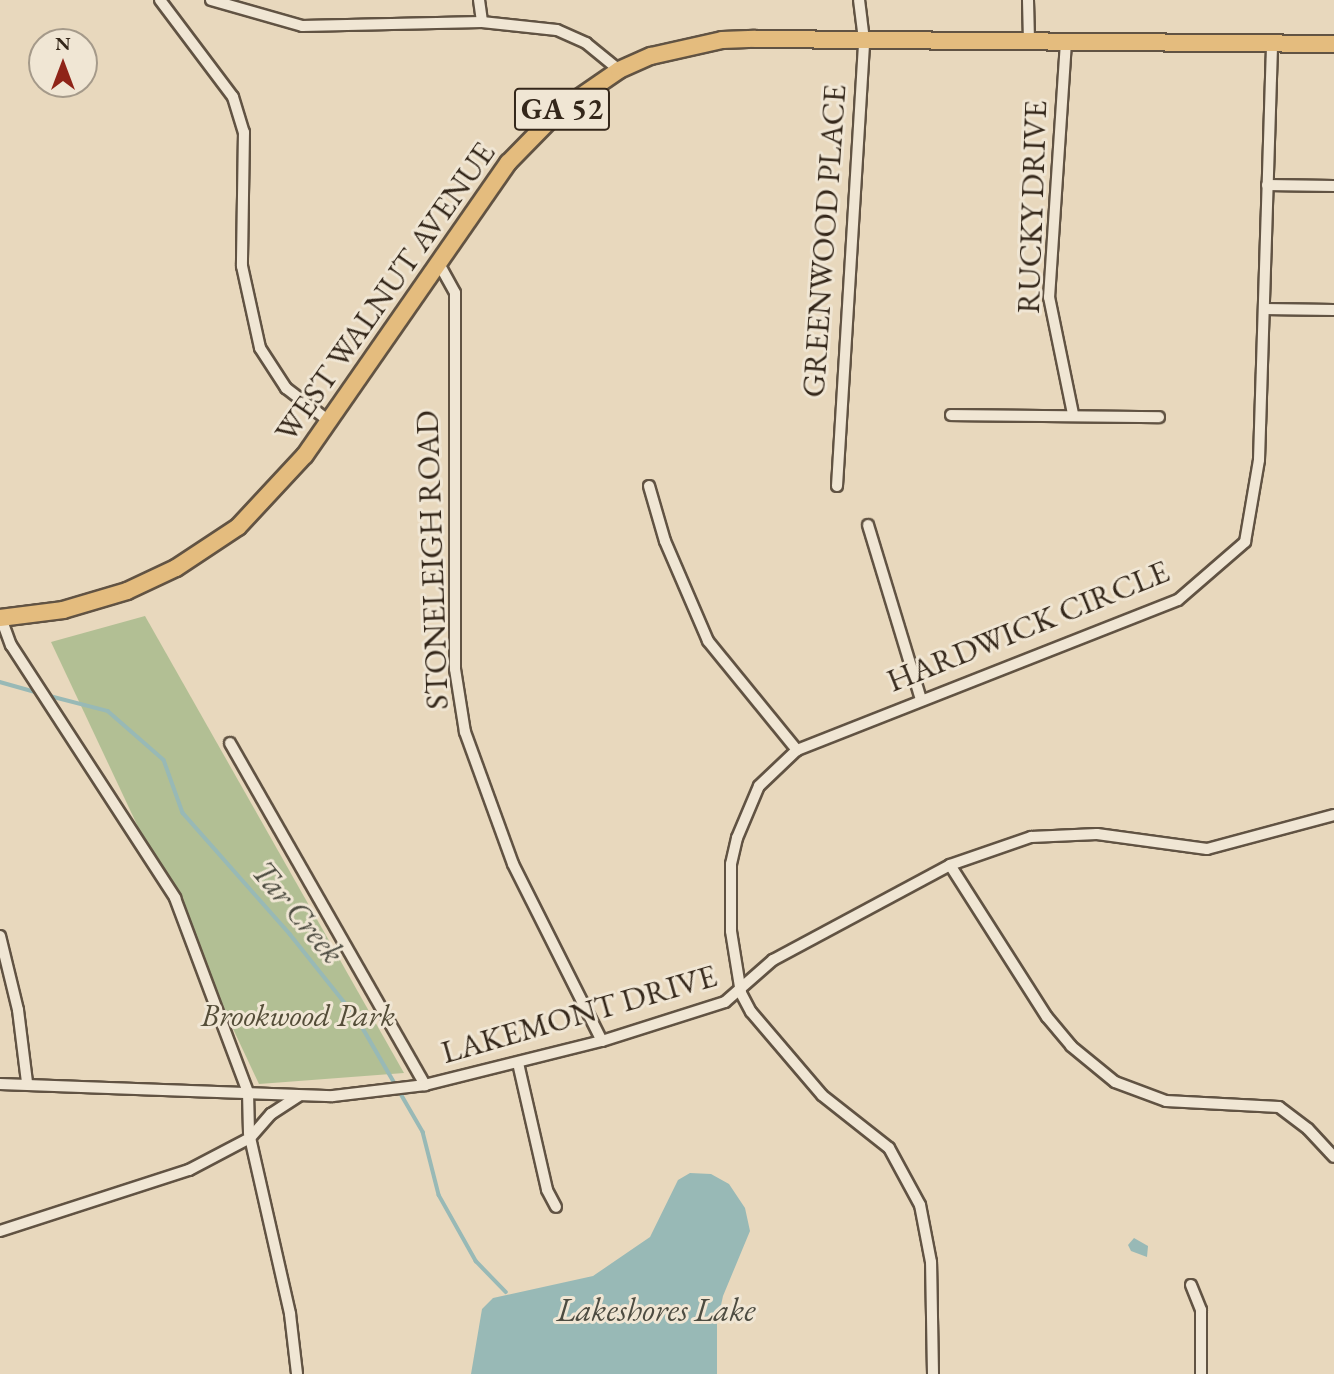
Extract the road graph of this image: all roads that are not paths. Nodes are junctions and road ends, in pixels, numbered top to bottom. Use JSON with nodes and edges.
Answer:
{"nodes":[{"id":1,"x":160,"y":0,"type":"edge"},
{"id":2,"x":211,"y":0,"type":"edge"},
{"id":3,"x":479,"y":0,"type":"edge"},
{"id":4,"x":859,"y":0,"type":"edge"},
{"id":5,"x":1028,"y":0,"type":"edge"},
{"id":6,"x":482,"y":22,"type":"junction"},
{"id":7,"x":864,"y":40,"type":"junction"},
{"id":8,"x":1029,"y":42,"type":"junction"},
{"id":9,"x":1066,"y":42,"type":"junction"},
{"id":10,"x":1272,"y":44,"type":"junction"},
{"id":11,"x":1334,"y":44,"type":"edge"},
{"id":12,"x":619,"y":70,"type":"junction"},
{"id":13,"x":1267,"y":185,"type":"junction"},
{"id":14,"x":1334,"y":186,"type":"edge"},
{"id":15,"x":438,"y":262,"type":"junction"},
{"id":16,"x":1264,"y":309,"type":"junction"},
{"id":17,"x":1334,"y":310,"type":"edge"},
{"id":18,"x":1073,"y":414,"type":"junction"},
{"id":19,"x":951,"y":415,"type":"dead end"},
{"id":20,"x":1159,"y":417,"type":"dead end"},
{"id":21,"x":329,"y":421,"type":"junction"},
{"id":22,"x":649,"y":486,"type":"dead end"},
{"id":23,"x":837,"y":486,"type":"dead end"},
{"id":24,"x":867,"y":525,"type":"dead end"},
{"id":25,"x":1,"y":618,"type":"edge"},
{"id":26,"x":921,"y":699,"type":"junction"},
{"id":27,"x":230,"y":743,"type":"dead end"},
{"id":28,"x":796,"y":750,"type":"junction"},
{"id":29,"x":1334,"y":815,"type":"edge"},
{"id":30,"x":950,"y":865,"type":"junction"},
{"id":31,"x":0,"y":936,"type":"edge"},
{"id":32,"x":741,"y":993,"type":"junction"},
{"id":33,"x":602,"y":1041,"type":"junction"},
{"id":34,"x":518,"y":1063,"type":"junction"},
{"id":35,"x":27,"y":1082,"type":"junction"},
{"id":36,"x":0,"y":1084,"type":"edge"},
{"id":37,"x":425,"y":1085,"type":"junction"},
{"id":38,"x":248,"y":1092,"type":"junction"},
{"id":39,"x":302,"y":1095,"type":"junction"},
{"id":40,"x":250,"y":1138,"type":"junction"},
{"id":41,"x":1334,"y":1157,"type":"edge"},
{"id":42,"x":556,"y":1207,"type":"dead end"},
{"id":43,"x":0,"y":1231,"type":"edge"},
{"id":44,"x":1191,"y":1285,"type":"dead end"},
{"id":45,"x":297,"y":1374,"type":"edge"},
{"id":46,"x":933,"y":1374,"type":"edge"},
{"id":47,"x":1201,"y":1374,"type":"edge"}],
"edges":[{"from":1,"to":21,"type":"street"},
{"from":2,"to":6,"type":"street"},
{"from":3,"to":6,"type":"street"},
{"from":4,"to":7,"type":"street","name":"GREENWOOD PLACE"},
{"from":5,"to":8,"type":"street"},
{"from":6,"to":12,"type":"street"},
{"from":7,"to":8,"type":"main road","name":"WEST WALNUT AVENUE","number":"GA 52"},
{"from":7,"to":12,"type":"main road","name":"WEST WALNUT AVENUE","number":"GA 52"},
{"from":7,"to":23,"type":"street","name":"GREENWOOD PLACE"},
{"from":8,"to":9,"type":"main road","name":"WEST WALNUT AVENUE","number":"GA 52"},
{"from":9,"to":10,"type":"main road","name":"WEST WALNUT AVENUE","number":"GA 52"},
{"from":9,"to":18,"type":"street","name":"RUCKY DRIVE"},
{"from":10,"to":11,"type":"main road","name":"WEST WALNUT AVENUE","number":"GA 52"},
{"from":10,"to":13,"type":"street","name":"HARDWICK CIRCLE"},
{"from":12,"to":15,"type":"main road","name":"WEST WALNUT AVENUE","number":"GA 52"},
{"from":13,"to":14,"type":"street"},
{"from":13,"to":16,"type":"street","name":"HARDWICK CIRCLE"},
{"from":15,"to":21,"type":"main road","name":"WEST WALNUT AVENUE","number":"GA 52"},
{"from":15,"to":33,"type":"street","name":"STONELEIGH ROAD"},
{"from":16,"to":17,"type":"street"},
{"from":16,"to":26,"type":"street","name":"HARDWICK CIRCLE"},
{"from":18,"to":19,"type":"street"},
{"from":18,"to":20,"type":"street"},
{"from":21,"to":25,"type":"main road","name":"WEST WALNUT AVENUE","number":"GA 52"},
{"from":22,"to":28,"type":"street"},
{"from":24,"to":26,"type":"street"},
{"from":25,"to":38,"type":"street"},
{"from":26,"to":28,"type":"street","name":"HARDWICK CIRCLE"},
{"from":27,"to":37,"type":"street"},
{"from":28,"to":32,"type":"street","name":"HARDWICK CIRCLE"},
{"from":29,"to":30,"type":"street","name":"LAKEMONT DRIVE"},
{"from":30,"to":32,"type":"street","name":"LAKEMONT DRIVE"},
{"from":30,"to":41,"type":"street"},
{"from":31,"to":35,"type":"street"},
{"from":32,"to":33,"type":"street","name":"LAKEMONT DRIVE"},
{"from":32,"to":46,"type":"street"},
{"from":33,"to":34,"type":"street","name":"LAKEMONT DRIVE"},
{"from":34,"to":37,"type":"street","name":"LAKEMONT DRIVE"},
{"from":34,"to":42,"type":"street"},
{"from":35,"to":36,"type":"street","name":"LAKEMONT DRIVE"},
{"from":35,"to":38,"type":"street","name":"LAKEMONT DRIVE"},
{"from":37,"to":39,"type":"street","name":"LAKEMONT DRIVE"},
{"from":38,"to":39,"type":"street","name":"LAKEMONT DRIVE"},
{"from":38,"to":40,"type":"street"},
{"from":39,"to":40,"type":"street"},
{"from":40,"to":43,"type":"street"},
{"from":40,"to":45,"type":"street"},
{"from":44,"to":47,"type":"street"}]}
